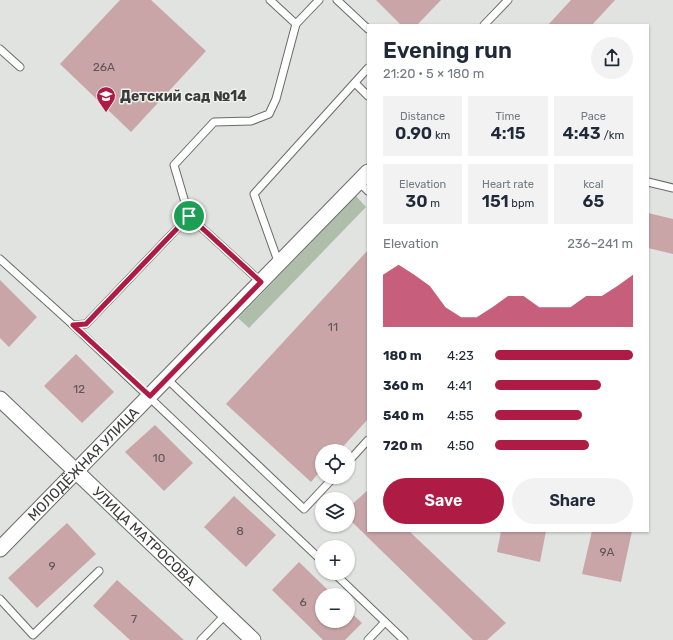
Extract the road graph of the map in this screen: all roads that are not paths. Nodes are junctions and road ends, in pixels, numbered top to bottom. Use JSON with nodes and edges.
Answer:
{"nodes":[{"id":1,"x":270,"y":0,"type":"edge"},
{"id":2,"x":318,"y":0,"type":"edge"},
{"id":3,"x":337,"y":0,"type":"edge"},
{"id":4,"x":508,"y":0,"type":"edge"},
{"id":5,"x":296,"y":24,"type":"junction"},
{"id":6,"x":485,"y":24,"type":"edge"},
{"id":7,"x":367,"y":28,"type":"edge"},
{"id":8,"x":0,"y":49,"type":"edge"},
{"id":9,"x":20,"y":66,"type":"dead end"},
{"id":10,"x":367,"y":69,"type":"edge"},
{"id":11,"x":355,"y":83,"type":"junction"},
{"id":12,"x":367,"y":95,"type":"edge"},
{"id":13,"x":365,"y":182,"type":"edge"},
{"id":14,"x":649,"y":182,"type":"edge"},
{"id":15,"x":673,"y":188,"type":"edge"},
{"id":16,"x":189,"y":216,"type":"junction"},
{"id":17,"x":0,"y":259,"type":"edge"},
{"id":18,"x":279,"y":264,"type":"junction"},
{"id":19,"x":261,"y":282,"type":"junction"},
{"id":20,"x":73,"y":325,"type":"junction"},
{"id":21,"x":166,"y":378,"type":"junction"},
{"id":22,"x":150,"y":396,"type":"junction"},
{"id":23,"x":0,"y":399,"type":"edge"},
{"id":24,"x":367,"y":441,"type":"edge"},
{"id":25,"x":355,"y":454,"type":"edge"},
{"id":26,"x":76,"y":472,"type":"junction"},
{"id":27,"x":328,"y":484,"type":"edge"},
{"id":28,"x":0,"y":549,"type":"edge"},
{"id":29,"x":315,"y":554,"type":"edge"},
{"id":30,"x":99,"y":571,"type":"dead end"},
{"id":31,"x":341,"y":580,"type":"edge"},
{"id":32,"x":0,"y":599,"type":"edge"},
{"id":33,"x":226,"y":614,"type":"junction"},
{"id":34,"x":385,"y":622,"type":"junction"},
{"id":35,"x":201,"y":640,"type":"edge"},
{"id":36,"x":253,"y":640,"type":"edge"},
{"id":37,"x":368,"y":640,"type":"edge"},
{"id":38,"x":404,"y":640,"type":"edge"}],
"edges":[{"from":1,"to":5,"type":"lane"},
{"from":2,"to":5,"type":"lane"},
{"from":3,"to":7,"type":"lane"},
{"from":4,"to":6,"type":"lane"},
{"from":5,"to":16,"type":"lane"},
{"from":8,"to":9,"type":"lane"},
{"from":10,"to":11,"type":"lane"},
{"from":11,"to":12,"type":"lane"},
{"from":11,"to":18,"type":"lane"},
{"from":13,"to":18,"type":"street","name":"МОЛОДЁЖНАЯ УЛИЦА"},
{"from":14,"to":15,"type":"lane"},
{"from":16,"to":19,"type":"lane"},
{"from":16,"to":20,"type":"lane"},
{"from":17,"to":20,"type":"lane"},
{"from":18,"to":19,"type":"street","name":"МОЛОДЁЖНАЯ УЛИЦА"},
{"from":19,"to":21,"type":"street","name":"МОЛОДЁЖНАЯ УЛИЦА"},
{"from":20,"to":22,"type":"lane"},
{"from":21,"to":22,"type":"street","name":"МОЛОДЁЖНАЯ УЛИЦА"},
{"from":21,"to":27,"type":"lane"},
{"from":22,"to":26,"type":"street","name":"МОЛОДЁЖНАЯ УЛИЦА"},
{"from":22,"to":29,"type":"lane"},
{"from":23,"to":26,"type":"street","name":"УЛИЦА МАТРОСОВА"},
{"from":24,"to":25,"type":"lane"},
{"from":26,"to":28,"type":"street","name":"МОЛОДЁЖНАЯ УЛИЦА"},
{"from":26,"to":33,"type":"street","name":"УЛИЦА МАТРОСОВА"},
{"from":30,"to":32,"type":"lane"},
{"from":31,"to":34,"type":"lane"},
{"from":33,"to":35,"type":"lane"},
{"from":33,"to":36,"type":"street","name":"УЛИЦА МАТРОСОВА"},
{"from":34,"to":37,"type":"lane"},
{"from":34,"to":38,"type":"lane"}]}
